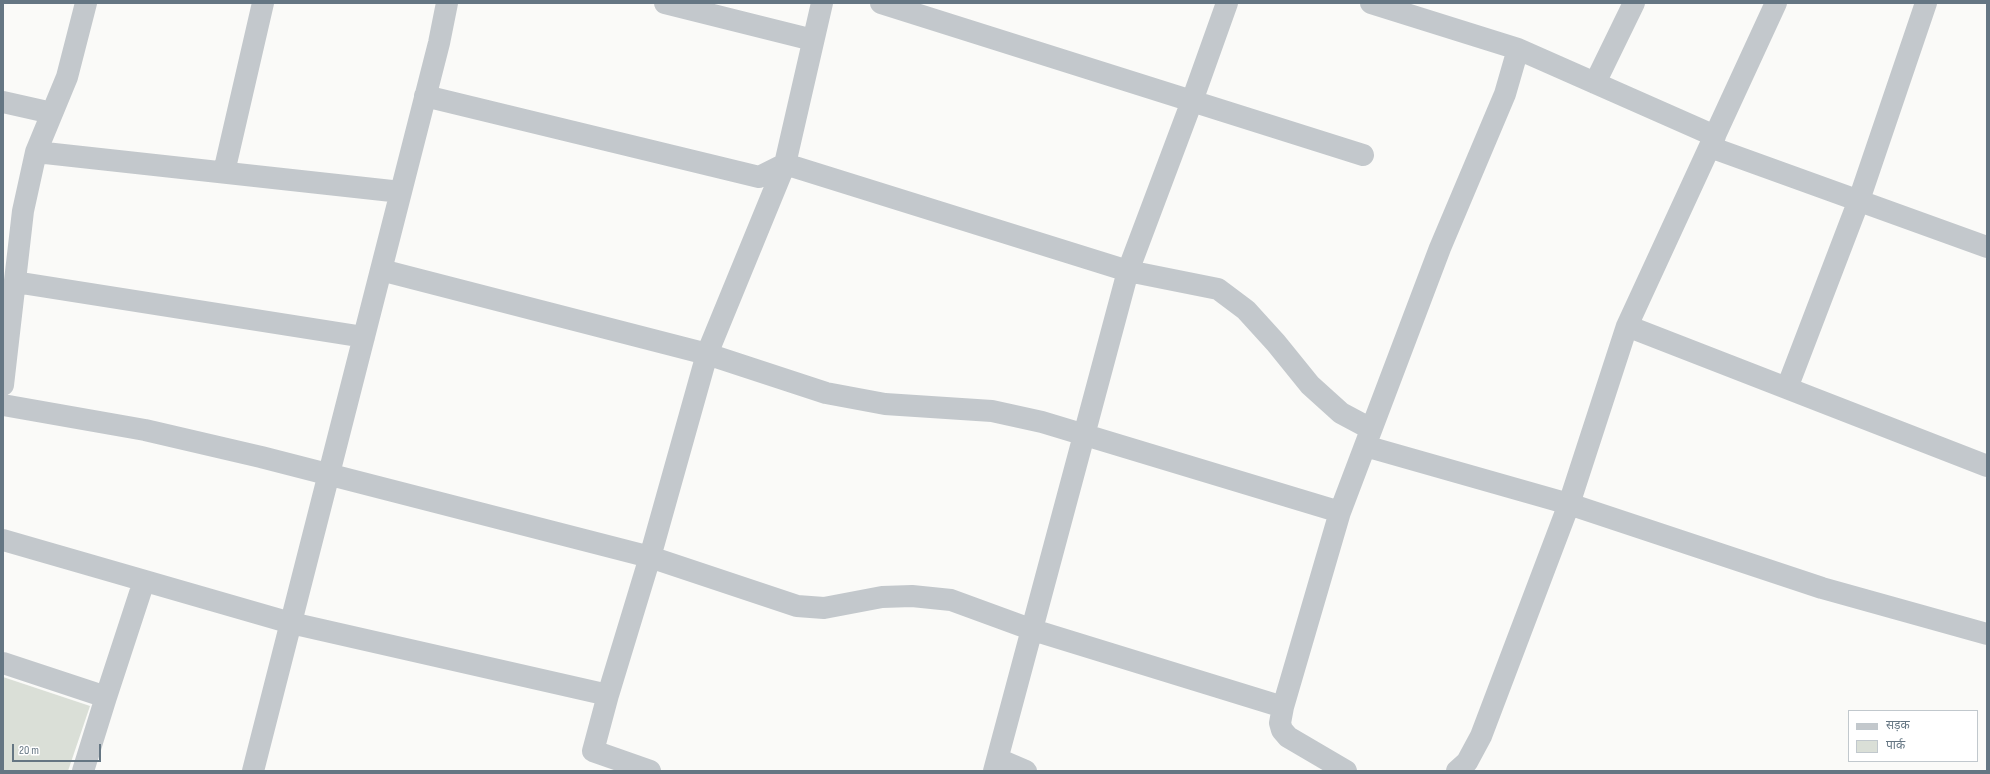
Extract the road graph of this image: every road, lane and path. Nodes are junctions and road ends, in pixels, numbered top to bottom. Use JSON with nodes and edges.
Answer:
{"nodes":[{"id":1,"x":86,"y":3,"type":"edge"},
{"id":2,"x":263,"y":3,"type":"edge"},
{"id":3,"x":447,"y":3,"type":"edge"},
{"id":4,"x":665,"y":3,"type":"edge"},
{"id":5,"x":822,"y":3,"type":"edge"},
{"id":6,"x":881,"y":3,"type":"edge"},
{"id":7,"x":1227,"y":3,"type":"edge"},
{"id":8,"x":1372,"y":3,"type":"edge"},
{"id":9,"x":1634,"y":3,"type":"edge"},
{"id":10,"x":1776,"y":3,"type":"edge"},
{"id":11,"x":1926,"y":3,"type":"edge"},
{"id":12,"x":813,"y":40,"type":"junction"},
{"id":13,"x":1518,"y":49,"type":"junction"},
{"id":14,"x":1595,"y":83,"type":"junction"},
{"id":15,"x":425,"y":96,"type":"junction"},
{"id":16,"x":1192,"y":101,"type":"junction"},
{"id":17,"x":3,"y":102,"type":"edge"},
{"id":18,"x":52,"y":113,"type":"junction"},
{"id":19,"x":1713,"y":142,"type":"junction"},
{"id":20,"x":36,"y":152,"type":"junction"},
{"id":21,"x":1363,"y":155,"type":"dead end"},
{"id":22,"x":785,"y":164,"type":"junction"},
{"id":23,"x":224,"y":172,"type":"junction"},
{"id":24,"x":401,"y":192,"type":"junction"},
{"id":25,"x":1858,"y":200,"type":"junction"},
{"id":26,"x":1985,"y":240,"type":"edge"},
{"id":27,"x":381,"y":270,"type":"junction"},
{"id":28,"x":1128,"y":271,"type":"junction"},
{"id":29,"x":15,"y":282,"type":"junction"},
{"id":30,"x":1627,"y":326,"type":"junction"},
{"id":31,"x":364,"y":337,"type":"junction"},
{"id":32,"x":707,"y":354,"type":"junction"},
{"id":33,"x":3,"y":384,"type":"edge"},
{"id":34,"x":1787,"y":388,"type":"junction"},
{"id":35,"x":3,"y":405,"type":"edge"},
{"id":36,"x":1084,"y":435,"type":"junction"},
{"id":37,"x":1368,"y":437,"type":"junction"},
{"id":38,"x":1987,"y":466,"type":"edge"},
{"id":39,"x":329,"y":475,"type":"junction"},
{"id":40,"x":1569,"y":504,"type":"junction"},
{"id":41,"x":1340,"y":512,"type":"junction"},
{"id":42,"x":3,"y":540,"type":"edge"},
{"id":43,"x":650,"y":557,"type":"junction"},
{"id":44,"x":144,"y":581,"type":"junction"},
{"id":45,"x":291,"y":623,"type":"junction"},
{"id":46,"x":1033,"y":630,"type":"junction"},
{"id":47,"x":1987,"y":634,"type":"edge"},
{"id":48,"x":3,"y":663,"type":"edge"},
{"id":49,"x":608,"y":695,"type":"junction"},
{"id":50,"x":106,"y":697,"type":"junction"},
{"id":51,"x":1283,"y":707,"type":"junction"},
{"id":52,"x":996,"y":765,"type":"edge"},
{"id":53,"x":83,"y":771,"type":"edge"},
{"id":54,"x":253,"y":771,"type":"edge"},
{"id":55,"x":650,"y":771,"type":"edge"},
{"id":56,"x":1026,"y":771,"type":"edge"},
{"id":57,"x":1346,"y":771,"type":"edge"},
{"id":58,"x":1457,"y":771,"type":"edge"}],
"edges":[{"from":1,"to":18,"type":"street"},
{"from":2,"to":23,"type":"street"},
{"from":3,"to":15,"type":"street"},
{"from":4,"to":12,"type":"street"},
{"from":5,"to":12,"type":"street"},
{"from":6,"to":16,"type":"street"},
{"from":7,"to":16,"type":"street"},
{"from":8,"to":13,"type":"street"},
{"from":9,"to":14,"type":"street"},
{"from":10,"to":19,"type":"street"},
{"from":11,"to":25,"type":"street"},
{"from":12,"to":22,"type":"street"},
{"from":13,"to":14,"type":"street"},
{"from":13,"to":37,"type":"street"},
{"from":14,"to":19,"type":"street"},
{"from":15,"to":22,"type":"street"},
{"from":15,"to":24,"type":"street"},
{"from":16,"to":21,"type":"street"},
{"from":16,"to":28,"type":"street"},
{"from":17,"to":18,"type":"street"},
{"from":18,"to":20,"type":"street"},
{"from":19,"to":25,"type":"street"},
{"from":19,"to":30,"type":"street"},
{"from":20,"to":23,"type":"street"},
{"from":20,"to":29,"type":"street"},
{"from":22,"to":28,"type":"street"},
{"from":22,"to":32,"type":"street"},
{"from":23,"to":24,"type":"street"},
{"from":24,"to":27,"type":"street"},
{"from":25,"to":26,"type":"street"},
{"from":25,"to":34,"type":"street"},
{"from":27,"to":31,"type":"street"},
{"from":27,"to":32,"type":"street"},
{"from":28,"to":36,"type":"street"},
{"from":28,"to":37,"type":"street"},
{"from":29,"to":31,"type":"street"},
{"from":29,"to":33,"type":"street"},
{"from":30,"to":34,"type":"street"},
{"from":30,"to":40,"type":"street"},
{"from":31,"to":39,"type":"street"},
{"from":32,"to":36,"type":"street"},
{"from":32,"to":43,"type":"street"},
{"from":34,"to":38,"type":"street"},
{"from":35,"to":39,"type":"street"},
{"from":36,"to":41,"type":"street"},
{"from":36,"to":46,"type":"street"},
{"from":37,"to":40,"type":"street"},
{"from":37,"to":41,"type":"street"},
{"from":39,"to":43,"type":"street"},
{"from":39,"to":45,"type":"street"},
{"from":40,"to":47,"type":"street"},
{"from":40,"to":58,"type":"street"},
{"from":41,"to":51,"type":"street"},
{"from":42,"to":44,"type":"street"},
{"from":43,"to":46,"type":"street"},
{"from":43,"to":49,"type":"street"},
{"from":44,"to":45,"type":"street"},
{"from":44,"to":50,"type":"street"},
{"from":45,"to":49,"type":"street"},
{"from":45,"to":54,"type":"street"},
{"from":46,"to":51,"type":"street"},
{"from":46,"to":52,"type":"street"},
{"from":48,"to":50,"type":"street"},
{"from":49,"to":55,"type":"street"},
{"from":50,"to":53,"type":"street"},
{"from":51,"to":57,"type":"street"},
{"from":52,"to":56,"type":"street"}]}
